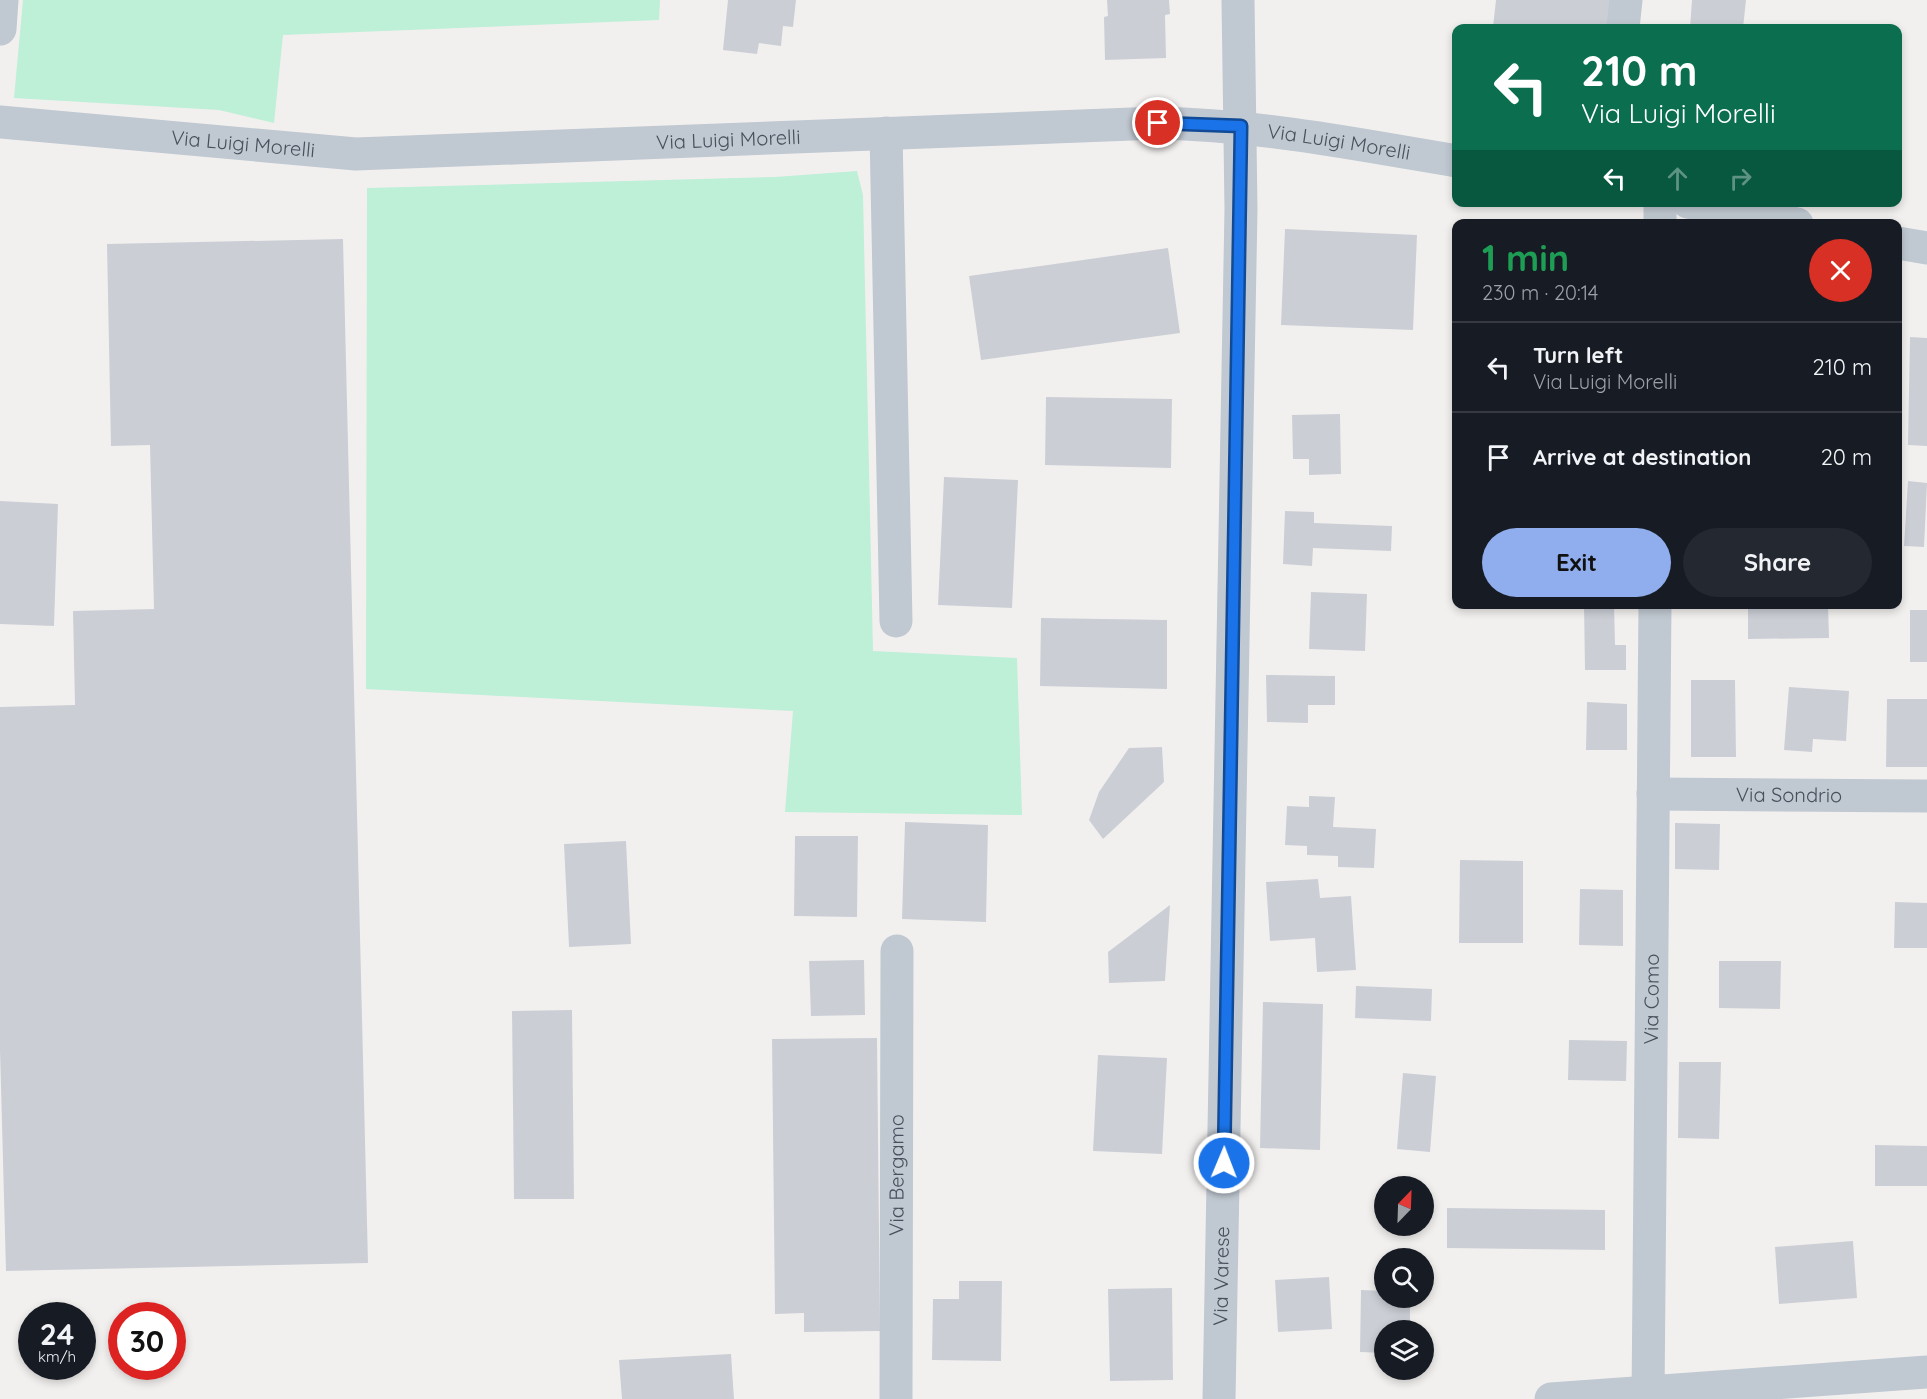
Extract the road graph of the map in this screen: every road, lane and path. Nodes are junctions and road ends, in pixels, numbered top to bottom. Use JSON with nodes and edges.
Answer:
{"nodes":[{"id":1,"x":2,"y":0,"type":"edge"},
{"id":2,"x":1238,"y":0,"type":"edge"},
{"id":3,"x":1626,"y":0,"type":"edge"},
{"id":4,"x":1623,"y":24,"type":"edge"},
{"id":5,"x":0,"y":29,"type":"edge"},
{"id":6,"x":0,"y":122,"type":"edge"},
{"id":7,"x":1241,"y":126,"type":"junction"},
{"id":8,"x":886,"y":133,"type":"junction"},
{"id":9,"x":1452,"y":160,"type":"edge"},
{"id":10,"x":1713,"y":207,"type":"edge"},
{"id":11,"x":1772,"y":219,"type":"edge"},
{"id":12,"x":1902,"y":244,"type":"edge"},
{"id":13,"x":1927,"y":248,"type":"edge"},
{"id":14,"x":1655,"y":609,"type":"edge"},
{"id":15,"x":896,"y":621,"type":"dead end"},
{"id":16,"x":1653,"y":794,"type":"junction"},
{"id":17,"x":1927,"y":796,"type":"edge"},
{"id":18,"x":897,"y":951,"type":"dead end"},
{"id":19,"x":1927,"y":1372,"type":"edge"},
{"id":20,"x":1724,"y":1393,"type":"edge"},
{"id":21,"x":1648,"y":1396,"type":"edge"},
{"id":22,"x":896,"y":1399,"type":"edge"},
{"id":23,"x":1219,"y":1399,"type":"edge"},
{"id":24,"x":1551,"y":1399,"type":"edge"}],
"edges":[{"from":1,"to":5,"type":"street"},
{"from":2,"to":7,"type":"street","name":"Via Varese"},
{"from":3,"to":4,"type":"street"},
{"from":6,"to":8,"type":"street","name":"Via Luigi Morelli"},
{"from":7,"to":8,"type":"street","name":"Via Luigi Morelli"},
{"from":7,"to":9,"type":"street","name":"Via Luigi Morelli"},
{"from":7,"to":23,"type":"street","name":"Via Varese"},
{"from":8,"to":15,"type":"street"},
{"from":10,"to":11,"type":"street"},
{"from":12,"to":13,"type":"street"},
{"from":14,"to":16,"type":"street","name":"Via Como"},
{"from":16,"to":17,"type":"street","name":"Via Sondrio"},
{"from":16,"to":21,"type":"street","name":"Via Como"},
{"from":18,"to":22,"type":"street","name":"Via Bergamo"},
{"from":19,"to":20,"type":"street"},
{"from":20,"to":21,"type":"street"},
{"from":21,"to":24,"type":"street"}]}
